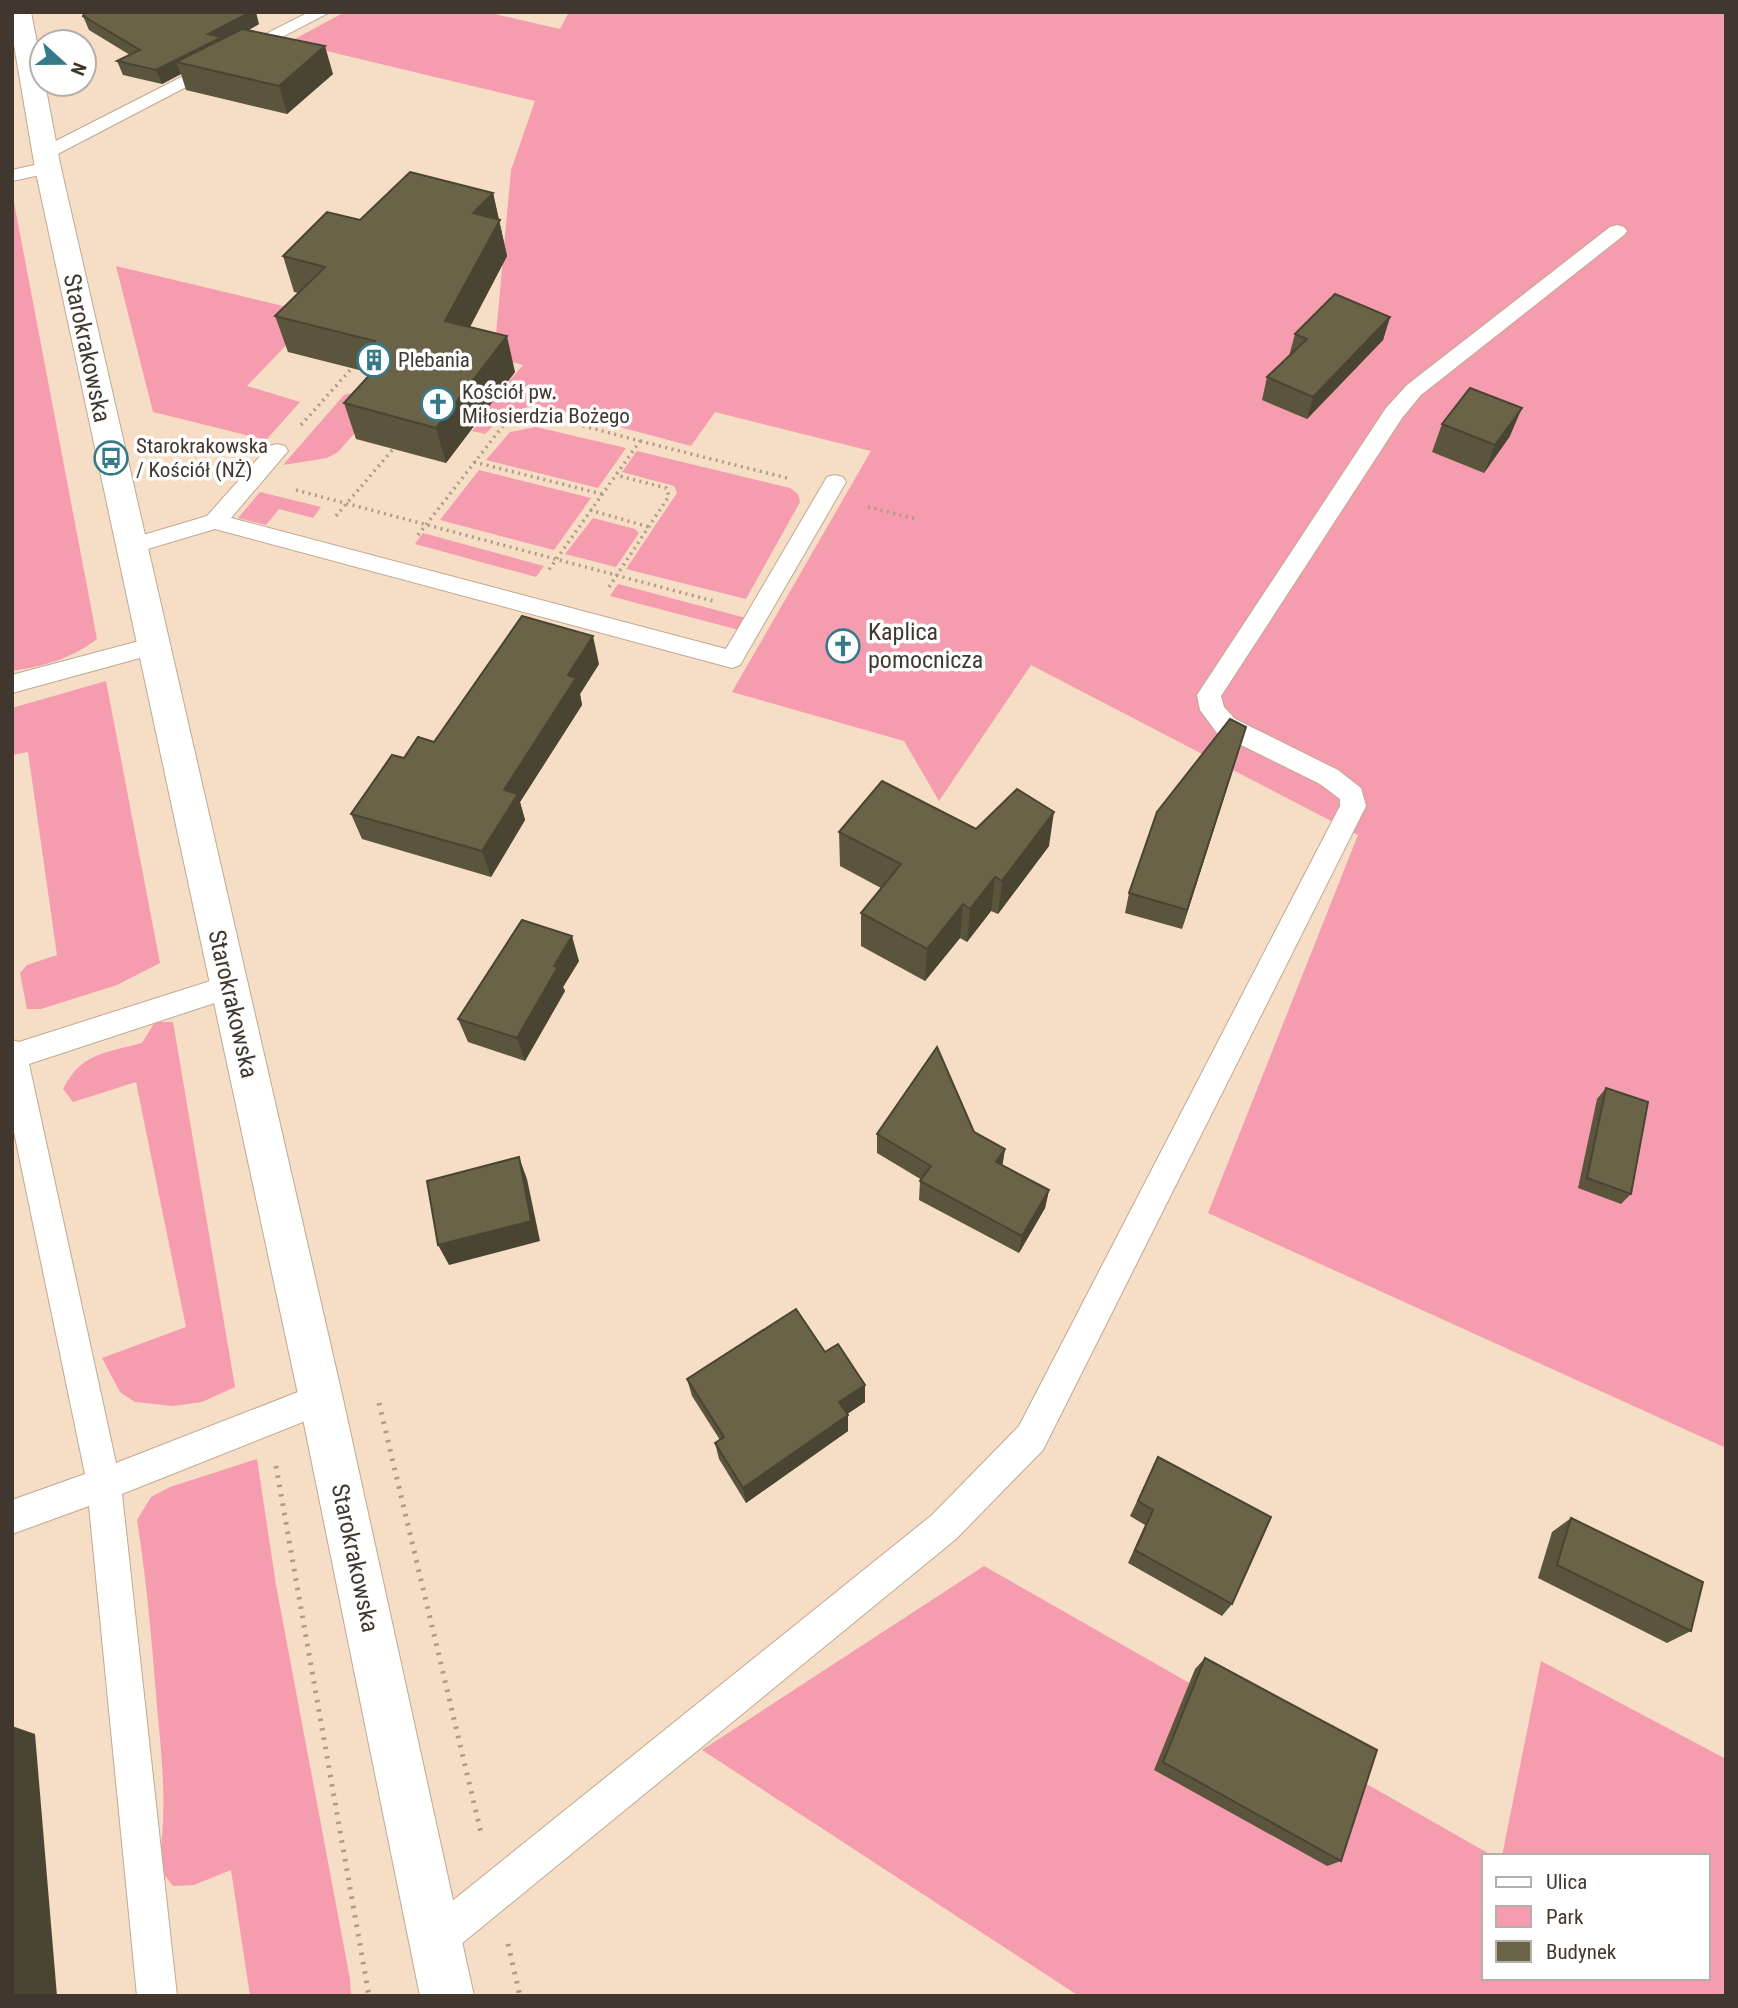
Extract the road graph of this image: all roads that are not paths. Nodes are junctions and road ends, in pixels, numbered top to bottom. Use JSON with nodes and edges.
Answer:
{"nodes":[{"id":1,"x":20,"y":12,"type":"edge"},
{"id":2,"x":322,"y":12,"type":"edge"},
{"id":3,"x":35,"y":166,"type":"edge"},
{"id":4,"x":1617,"y":232,"type":"dead end"},
{"id":5,"x":277,"y":452,"type":"road end"},
{"id":6,"x":831,"y":489,"type":"road end"},
{"id":7,"x":215,"y":520,"type":"junction"},
{"id":8,"x":131,"y":546,"type":"junction"},
{"id":9,"x":154,"y":646,"type":"junction"},
{"id":10,"x":12,"y":684,"type":"edge"},
{"id":11,"x":229,"y":987,"type":"junction"},
{"id":12,"x":12,"y":1052,"type":"edge"},
{"id":13,"x":13,"y":1057,"type":"edge"},
{"id":14,"x":321,"y":1399,"type":"junction"},
{"id":15,"x":104,"y":1484,"type":"junction"},
{"id":16,"x":12,"y":1517,"type":"edge"},
{"id":17,"x":435,"y":1940,"type":"junction"},
{"id":18,"x":157,"y":1996,"type":"edge"},
{"id":19,"x":447,"y":1996,"type":"edge"}],
"edges":[{"from":1,"to":3,"type":"street","name":"Starokrakowska"},
{"from":2,"to":3,"type":"lane"},
{"from":3,"to":8,"type":"street","name":"Starokrakowska"},
{"from":4,"to":17,"type":"lane"},
{"from":5,"to":7,"type":"lane"},
{"from":6,"to":7,"type":"lane"},
{"from":7,"to":8,"type":"lane"},
{"from":8,"to":9,"type":"street","name":"Starokrakowska"},
{"from":9,"to":10,"type":"lane"},
{"from":9,"to":11,"type":"street","name":"Starokrakowska"},
{"from":11,"to":13,"type":"lane"},
{"from":11,"to":14,"type":"street","name":"Starokrakowska"},
{"from":12,"to":13,"type":"lane"},
{"from":13,"to":15,"type":"lane"},
{"from":14,"to":15,"type":"lane"},
{"from":14,"to":17,"type":"street","name":"Starokrakowska"},
{"from":15,"to":16,"type":"lane"},
{"from":15,"to":18,"type":"lane"},
{"from":17,"to":19,"type":"street","name":"Starokrakowska"}]}
